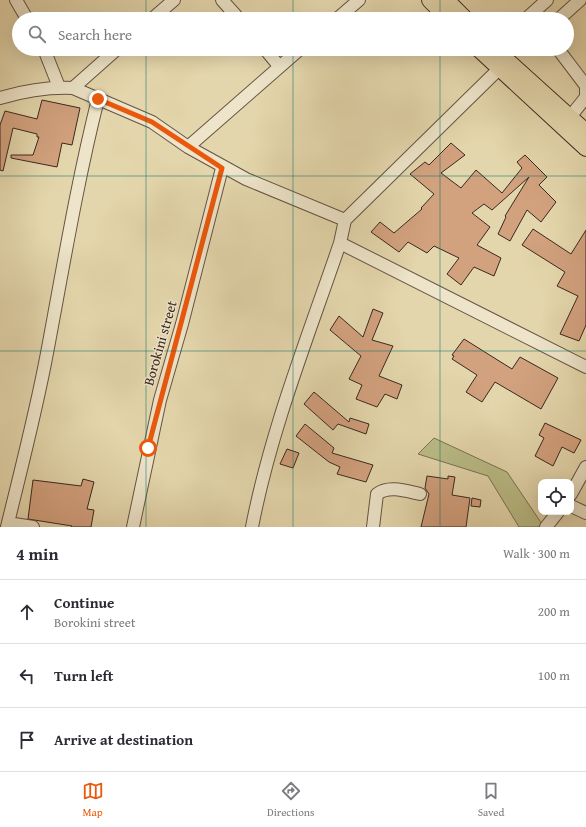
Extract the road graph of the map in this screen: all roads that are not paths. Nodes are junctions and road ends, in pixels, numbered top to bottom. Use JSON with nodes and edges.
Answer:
{"nodes":[{"id":1,"x":16,"y":0,"type":"edge"},
{"id":2,"x":174,"y":0,"type":"edge"},
{"id":3,"x":222,"y":0,"type":"edge"},
{"id":4,"x":359,"y":0,"type":"edge"},
{"id":5,"x":430,"y":0,"type":"edge"},
{"id":6,"x":446,"y":0,"type":"edge"},
{"id":7,"x":547,"y":0,"type":"edge"},
{"id":8,"x":580,"y":0,"type":"edge"},
{"id":9,"x":24,"y":12,"type":"edge"},
{"id":10,"x":160,"y":12,"type":"edge"},
{"id":11,"x":233,"y":12,"type":"edge"},
{"id":12,"x":345,"y":12,"type":"edge"},
{"id":13,"x":442,"y":12,"type":"edge"},
{"id":14,"x":458,"y":12,"type":"edge"},
{"id":15,"x":534,"y":12,"type":"edge"},
{"id":16,"x":566,"y":12,"type":"edge"},
{"id":17,"x":47,"y":56,"type":"edge"},
{"id":18,"x":109,"y":56,"type":"edge"},
{"id":19,"x":270,"y":56,"type":"edge"},
{"id":20,"x":291,"y":56,"type":"edge"},
{"id":21,"x":493,"y":56,"type":"edge"},
{"id":22,"x":563,"y":56,"type":"edge"},
{"id":23,"x":503,"y":65,"type":"junction"},
{"id":24,"x":279,"y":66,"type":"junction"},
{"id":25,"x":59,"y":87,"type":"junction"},
{"id":26,"x":73,"y":88,"type":"junction"},
{"id":27,"x":0,"y":98,"type":"edge"},
{"id":28,"x":98,"y":99,"type":"junction"},
{"id":29,"x":570,"y":118,"type":"junction"},
{"id":30,"x":586,"y":132,"type":"edge"},
{"id":31,"x":188,"y":147,"type":"junction"},
{"id":32,"x":586,"y":148,"type":"edge"},
{"id":33,"x":222,"y":168,"type":"junction"},
{"id":34,"x":345,"y":220,"type":"junction"},
{"id":35,"x":340,"y":243,"type":"junction"},
{"id":36,"x":586,"y":367,"type":"edge"},
{"id":37,"x":586,"y":467,"type":"edge"},
{"id":38,"x":574,"y":489,"type":"edge"},
{"id":39,"x":420,"y":494,"type":"dead end"},
{"id":40,"x":574,"y":507,"type":"edge"},
{"id":41,"x":586,"y":513,"type":"edge"},
{"id":42,"x":556,"y":515,"type":"edge"},
{"id":43,"x":8,"y":525,"type":"edge"},
{"id":44,"x":33,"y":527,"type":"edge"},
{"id":45,"x":133,"y":527,"type":"edge"},
{"id":46,"x":252,"y":527,"type":"edge"},
{"id":47,"x":373,"y":527,"type":"edge"},
{"id":48,"x":546,"y":527,"type":"edge"}],
"edges":[{"from":1,"to":9,"type":"street"},
{"from":2,"to":10,"type":"street"},
{"from":3,"to":11,"type":"street"},
{"from":4,"to":12,"type":"street"},
{"from":5,"to":13,"type":"main road"},
{"from":6,"to":14,"type":"main road"},
{"from":7,"to":15,"type":"street"},
{"from":8,"to":16,"type":"street"},
{"from":17,"to":25,"type":"street"},
{"from":18,"to":26,"type":"street"},
{"from":19,"to":24,"type":"street"},
{"from":20,"to":24,"type":"street"},
{"from":21,"to":23,"type":"main road"},
{"from":22,"to":29,"type":"street"},
{"from":23,"to":29,"type":"main road"},
{"from":23,"to":32,"type":"main road"},
{"from":23,"to":34,"type":"street"},
{"from":24,"to":31,"type":"street"},
{"from":25,"to":26,"type":"street"},
{"from":25,"to":27,"type":"street"},
{"from":26,"to":28,"type":"street"},
{"from":28,"to":31,"type":"street"},
{"from":28,"to":43,"type":"street"},
{"from":29,"to":30,"type":"main road"},
{"from":31,"to":33,"type":"street"},
{"from":33,"to":34,"type":"street"},
{"from":33,"to":45,"type":"street","name":"Borokini street"},
{"from":34,"to":35,"type":"street"},
{"from":35,"to":36,"type":"street"},
{"from":35,"to":46,"type":"street"},
{"from":37,"to":38,"type":"street"},
{"from":39,"to":47,"type":"street"},
{"from":40,"to":41,"type":"street"},
{"from":42,"to":48,"type":"street"},
{"from":43,"to":44,"type":"street"}]}
